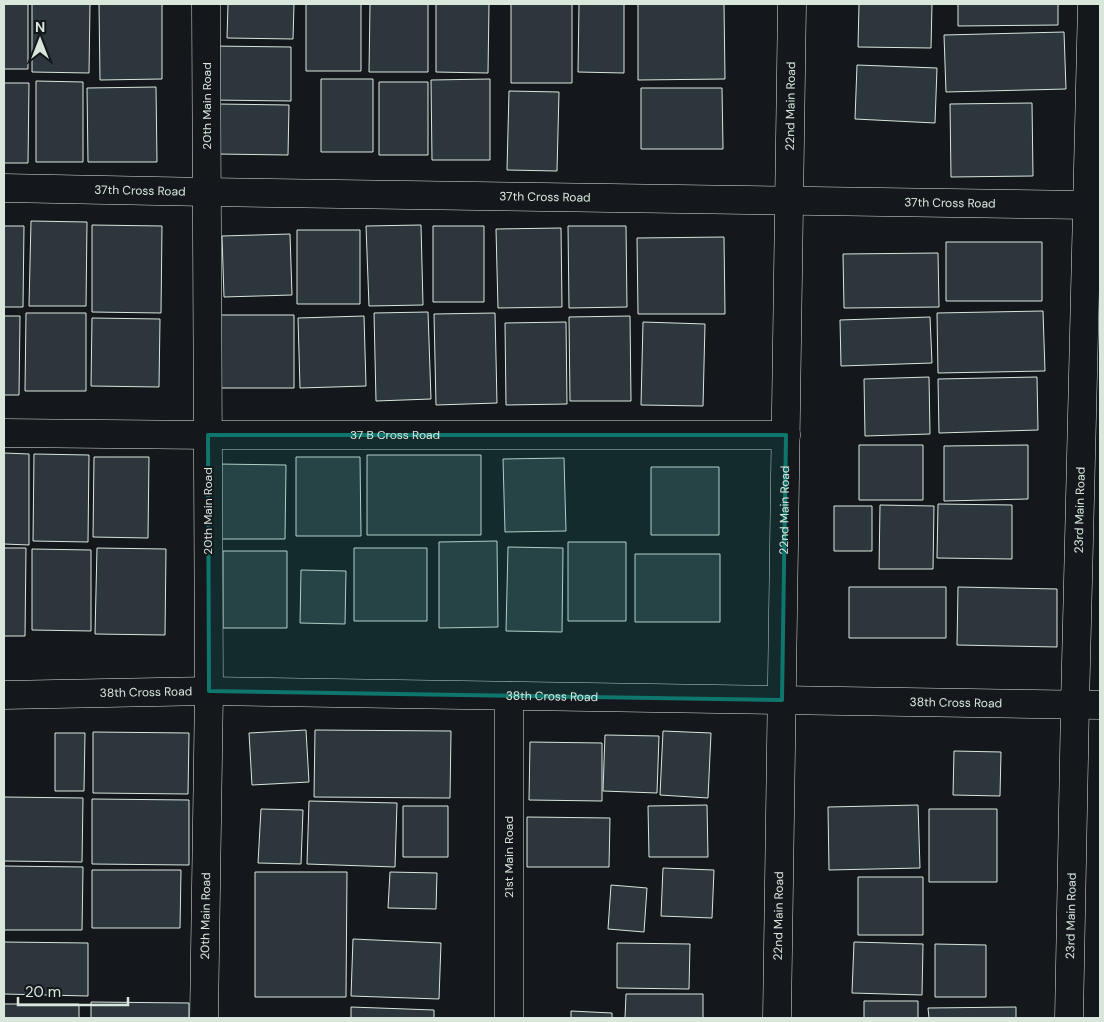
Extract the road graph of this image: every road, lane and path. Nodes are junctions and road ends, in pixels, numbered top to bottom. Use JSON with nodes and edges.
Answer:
{"nodes":[{"id":1,"x":206,"y":4,"type":"edge"},
{"id":2,"x":792,"y":4,"type":"edge"},
{"id":3,"x":1092,"y":4,"type":"edge"},
{"id":4,"x":4,"y":188,"type":"edge"},
{"id":5,"x":207,"y":192,"type":"junction"},
{"id":6,"x":789,"y":200,"type":"junction"},
{"id":7,"x":1087,"y":205,"type":"junction"},
{"id":8,"x":4,"y":433,"type":"edge"},
{"id":9,"x":208,"y":435,"type":"junction"},
{"id":10,"x":786,"y":435,"type":"junction"},
{"id":11,"x":209,"y":691,"type":"junction"},
{"id":12,"x":4,"y":695,"type":"edge"},
{"id":13,"x":509,"y":696,"type":"junction"},
{"id":14,"x":782,"y":700,"type":"junction"},
{"id":15,"x":1087,"y":705,"type":"edge"},
{"id":16,"x":204,"y":1018,"type":"edge"},
{"id":17,"x":509,"y":1018,"type":"edge"},
{"id":18,"x":777,"y":1018,"type":"edge"},
{"id":19,"x":1069,"y":1018,"type":"edge"}],
"edges":[{"from":1,"to":5,"type":"street","name":"20th Main Road"},
{"from":2,"to":6,"type":"street","name":"22nd Main Road"},
{"from":3,"to":7,"type":"street","name":"23rd Main Road"},
{"from":4,"to":5,"type":"street","name":"37th Cross Road"},
{"from":5,"to":6,"type":"street","name":"37th Cross Road"},
{"from":5,"to":9,"type":"street","name":"20th Main Road"},
{"from":6,"to":7,"type":"street","name":"37th Cross Road"},
{"from":6,"to":10,"type":"street","name":"22nd Main Road"},
{"from":7,"to":15,"type":"street","name":"23rd Main Road"},
{"from":8,"to":9,"type":"street","name":"37 B Cross Road"},
{"from":9,"to":10,"type":"street","name":"37 B Cross Road"},
{"from":9,"to":11,"type":"street","name":"20th Main Road"},
{"from":10,"to":14,"type":"street","name":"22nd Main Road"},
{"from":11,"to":12,"type":"street","name":"38th Cross Road"},
{"from":11,"to":13,"type":"street","name":"38th Cross Road"},
{"from":11,"to":16,"type":"street","name":"20th Main Road"},
{"from":13,"to":14,"type":"street","name":"38th Cross Road"},
{"from":13,"to":17,"type":"street","name":"21st Main Road"},
{"from":14,"to":15,"type":"street","name":"38th Cross Road"},
{"from":14,"to":18,"type":"street","name":"22nd Main Road"},
{"from":15,"to":19,"type":"street","name":"23rd Main Road"}]}
